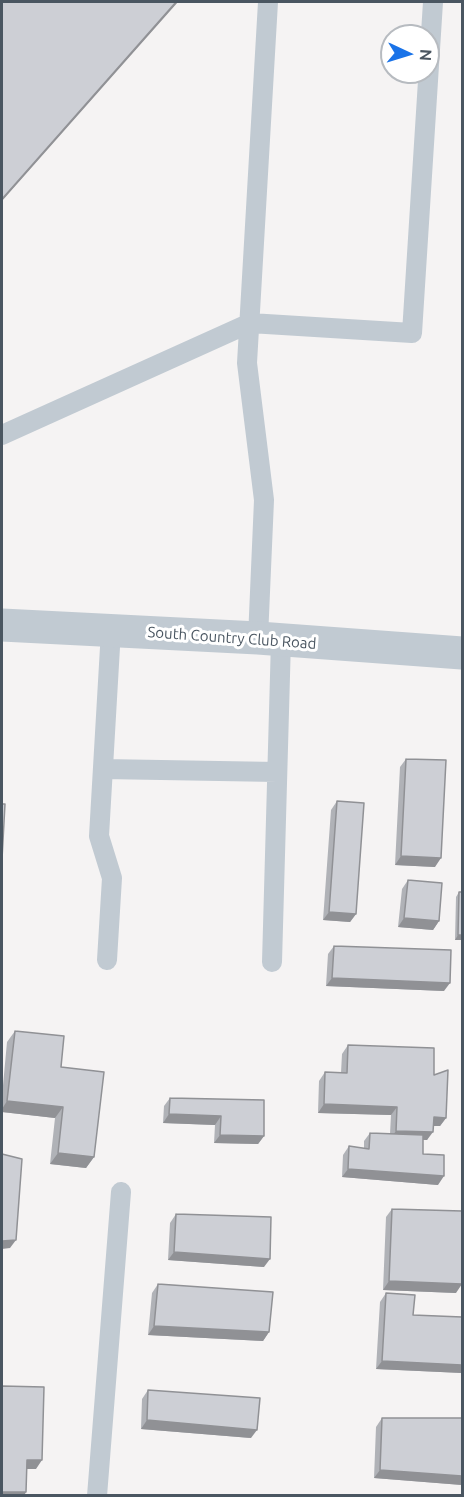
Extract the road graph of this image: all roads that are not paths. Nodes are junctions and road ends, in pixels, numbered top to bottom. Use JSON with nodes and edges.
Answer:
{"nodes":[{"id":1,"x":268,"y":2,"type":"edge"},
{"id":2,"x":433,"y":2,"type":"edge"},
{"id":3,"x":250,"y":323,"type":"junction"},
{"id":4,"x":2,"y":435,"type":"edge"},
{"id":5,"x":2,"y":624,"type":"edge"},
{"id":6,"x":111,"y":630,"type":"junction"},
{"id":7,"x":269,"y":639,"type":"junction"},
{"id":8,"x":462,"y":653,"type":"edge"},
{"id":9,"x":103,"y":769,"type":"junction"},
{"id":10,"x":277,"y":772,"type":"junction"},
{"id":11,"x":107,"y":960,"type":"dead end"},
{"id":12,"x":272,"y":962,"type":"dead end"},
{"id":13,"x":121,"y":1192,"type":"dead end"},
{"id":14,"x":98,"y":1496,"type":"edge"}],
"edges":[{"from":1,"to":3,"type":"lane"},
{"from":2,"to":3,"type":"lane"},
{"from":3,"to":4,"type":"lane"},
{"from":3,"to":7,"type":"lane"},
{"from":5,"to":6,"type":"street","name":"South Country Club Road"},
{"from":6,"to":7,"type":"street","name":"South Country Club Road"},
{"from":6,"to":9,"type":"lane"},
{"from":7,"to":8,"type":"street","name":"South Country Club Road"},
{"from":7,"to":10,"type":"lane"},
{"from":9,"to":10,"type":"lane"},
{"from":9,"to":11,"type":"lane"},
{"from":10,"to":12,"type":"lane"},
{"from":13,"to":14,"type":"lane"}]}
